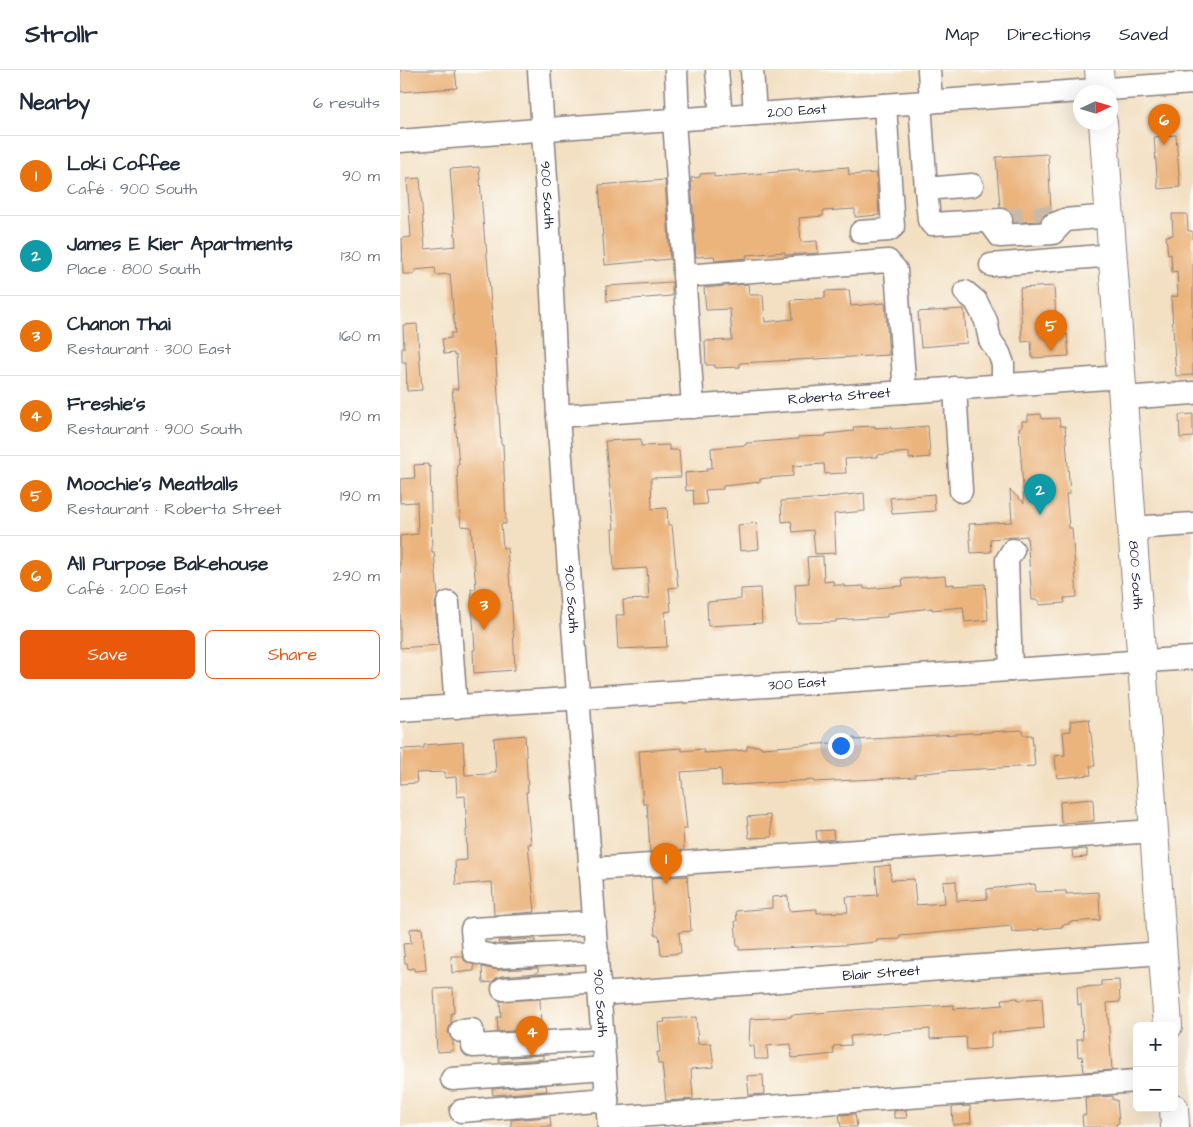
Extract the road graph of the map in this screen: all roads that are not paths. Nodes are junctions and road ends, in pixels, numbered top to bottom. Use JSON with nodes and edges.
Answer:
{"nodes":[{"id":1,"x":539,"y":70,"type":"edge"},
{"id":2,"x":676,"y":70,"type":"edge"},
{"id":3,"x":717,"y":70,"type":"edge"},
{"id":4,"x":752,"y":70,"type":"edge"},
{"id":5,"x":929,"y":70,"type":"edge"},
{"id":6,"x":1193,"y":83,"type":"edge"},
{"id":7,"x":1100,"y":84,"type":"edge"},
{"id":8,"x":925,"y":102,"type":"junction"},
{"id":9,"x":885,"y":105,"type":"junction"},
{"id":10,"x":755,"y":114,"type":"junction"},
{"id":11,"x":721,"y":117,"type":"junction"},
{"id":12,"x":676,"y":120,"type":"junction"},
{"id":13,"x":543,"y":130,"type":"junction"},
{"id":14,"x":1104,"y":130,"type":"edge"},
{"id":15,"x":400,"y":141,"type":"edge"},
{"id":16,"x":972,"y":185,"type":"dead end"},
{"id":17,"x":926,"y":188,"type":"junction"},
{"id":18,"x":1110,"y":216,"type":"junction"},
{"id":19,"x":861,"y":232,"type":"dead end"},
{"id":20,"x":1113,"y":255,"type":"junction"},
{"id":21,"x":992,"y":265,"type":"dead end"},
{"id":22,"x":684,"y":276,"type":"junction"},
{"id":23,"x":965,"y":292,"type":"dead end"},
{"id":24,"x":1003,"y":385,"type":"junction"},
{"id":25,"x":1122,"y":387,"type":"junction"},
{"id":26,"x":955,"y":388,"type":"junction"},
{"id":27,"x":905,"y":392,"type":"junction"},
{"id":28,"x":1193,"y":393,"type":"edge"},
{"id":29,"x":693,"y":407,"type":"junction"},
{"id":30,"x":558,"y":416,"type":"junction"},
{"id":31,"x":961,"y":491,"type":"dead end"},
{"id":32,"x":1193,"y":524,"type":"edge"},
{"id":33,"x":1132,"y":528,"type":"junction"},
{"id":34,"x":1013,"y":550,"type":"dead end"},
{"id":35,"x":448,"y":603,"type":"dead end"},
{"id":36,"x":1193,"y":658,"type":"edge"},
{"id":37,"x":1142,"y":662,"type":"junction"},
{"id":38,"x":1011,"y":670,"type":"junction"},
{"id":39,"x":579,"y":699,"type":"junction"},
{"id":40,"x":456,"y":707,"type":"junction"},
{"id":41,"x":400,"y":710,"type":"edge"},
{"id":42,"x":1154,"y":831,"type":"junction"},
{"id":43,"x":591,"y":869,"type":"junction"},
{"id":44,"x":594,"y":922,"type":"junction"},
{"id":45,"x":597,"y":952,"type":"junction"},
{"id":46,"x":1162,"y":953,"type":"junction"},
{"id":47,"x":599,"y":988,"type":"junction"},
{"id":48,"x":503,"y":989,"type":"dead end"},
{"id":49,"x":1168,"y":1022,"type":"edge"},
{"id":50,"x":461,"y":1031,"type":"dead end"},
{"id":51,"x":603,"y":1038,"type":"junction"},
{"id":52,"x":605,"y":1068,"type":"junction"},
{"id":53,"x":452,"y":1079,"type":"dead end"},
{"id":54,"x":1133,"y":1081,"type":"edge"},
{"id":55,"x":461,"y":1111,"type":"dead end"},
{"id":56,"x":1174,"y":1112,"type":"edge"},
{"id":57,"x":609,"y":1115,"type":"edge"},
{"id":58,"x":1175,"y":1127,"type":"edge"}],
"edges":[{"from":1,"to":13,"type":"street","name":"900 South"},
{"from":2,"to":12,"type":"street"},
{"from":3,"to":11,"type":"street"},
{"from":4,"to":10,"type":"street"},
{"from":5,"to":8,"type":"street"},
{"from":6,"to":7,"type":"street","name":"200 East"},
{"from":7,"to":8,"type":"street","name":"200 East"},
{"from":8,"to":9,"type":"street","name":"200 East"},
{"from":8,"to":17,"type":"street"},
{"from":9,"to":10,"type":"street","name":"200 East"},
{"from":9,"to":19,"type":"street"},
{"from":10,"to":11,"type":"street","name":"200 East"},
{"from":11,"to":12,"type":"street","name":"200 East"},
{"from":12,"to":13,"type":"street","name":"200 East"},
{"from":12,"to":22,"type":"street"},
{"from":13,"to":15,"type":"street","name":"200 East"},
{"from":13,"to":30,"type":"street","name":"900 South"},
{"from":14,"to":18,"type":"main road","name":"800 South"},
{"from":16,"to":17,"type":"street"},
{"from":17,"to":18,"type":"street"},
{"from":18,"to":20,"type":"main road","name":"800 South"},
{"from":20,"to":21,"type":"street"},
{"from":20,"to":25,"type":"main road","name":"800 South"},
{"from":22,"to":27,"type":"street"},
{"from":22,"to":29,"type":"street"},
{"from":23,"to":24,"type":"street"},
{"from":24,"to":25,"type":"street","name":"Roberta Street"},
{"from":24,"to":26,"type":"street","name":"Roberta Street"},
{"from":25,"to":28,"type":"street","name":"Roberta Street"},
{"from":25,"to":33,"type":"main road","name":"800 South"},
{"from":26,"to":27,"type":"street","name":"Roberta Street"},
{"from":26,"to":31,"type":"street"},
{"from":27,"to":29,"type":"street","name":"Roberta Street"},
{"from":29,"to":30,"type":"street","name":"Roberta Street"},
{"from":30,"to":39,"type":"street","name":"900 South"},
{"from":32,"to":33,"type":"street"},
{"from":33,"to":37,"type":"main road","name":"800 South"},
{"from":34,"to":38,"type":"street"},
{"from":35,"to":40,"type":"street"},
{"from":36,"to":37,"type":"street","name":"300 East"},
{"from":37,"to":38,"type":"street","name":"300 East"},
{"from":37,"to":42,"type":"main road","name":"800 South"},
{"from":38,"to":39,"type":"street","name":"300 East"},
{"from":39,"to":40,"type":"street","name":"300 East"},
{"from":39,"to":43,"type":"street","name":"900 South"},
{"from":40,"to":41,"type":"street","name":"300 East"},
{"from":42,"to":43,"type":"street"},
{"from":42,"to":46,"type":"main road","name":"800 South"},
{"from":43,"to":44,"type":"street","name":"900 South"},
{"from":44,"to":45,"type":"street","name":"900 South"},
{"from":44,"to":45,"type":"street"},
{"from":45,"to":47,"type":"street","name":"900 South"},
{"from":46,"to":47,"type":"street","name":"Blair Street"},
{"from":46,"to":49,"type":"main road","name":"800 South"},
{"from":47,"to":48,"type":"street","name":"Blair Street"},
{"from":47,"to":51,"type":"street","name":"900 South"},
{"from":50,"to":51,"type":"street"},
{"from":51,"to":52,"type":"street","name":"900 South"},
{"from":52,"to":53,"type":"street"},
{"from":52,"to":57,"type":"street","name":"900 South"},
{"from":54,"to":57,"type":"street"},
{"from":55,"to":57,"type":"street"},
{"from":56,"to":58,"type":"main road"}]}
